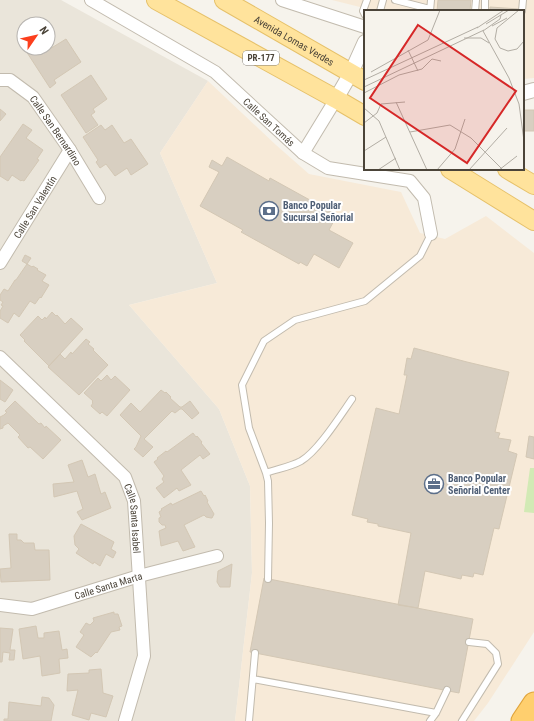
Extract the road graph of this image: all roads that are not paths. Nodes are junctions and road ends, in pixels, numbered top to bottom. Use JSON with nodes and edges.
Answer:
{"nodes":[{"id":1,"x":91,"y":0,"type":"edge"},
{"id":2,"x":156,"y":0,"type":"edge"},
{"id":3,"x":224,"y":0,"type":"edge"},
{"id":4,"x":282,"y":0,"type":"edge"},
{"id":5,"x":367,"y":0,"type":"edge"},
{"id":6,"x":383,"y":0,"type":"edge"},
{"id":7,"x":396,"y":0,"type":"edge"},
{"id":8,"x":431,"y":0,"type":"edge"},
{"id":9,"x":523,"y":0,"type":"edge"},
{"id":10,"x":438,"y":2,"type":"dead end"},
{"id":11,"x":364,"y":10,"type":"edge"},
{"id":12,"x":380,"y":10,"type":"edge"},
{"id":13,"x":430,"y":10,"type":"edge"},
{"id":14,"x":522,"y":10,"type":"edge"},
{"id":15,"x":364,"y":27,"type":"edge"},
{"id":16,"x":364,"y":47,"type":"edge"},
{"id":17,"x":358,"y":77,"type":"edge"},
{"id":18,"x":0,"y":80,"type":"edge"},
{"id":19,"x":534,"y":90,"type":"edge"},
{"id":20,"x":524,"y":93,"type":"edge"},
{"id":21,"x":336,"y":99,"type":"junction"},
{"id":22,"x":364,"y":115,"type":"edge"},
{"id":23,"x":70,"y":150,"type":"junction"},
{"id":24,"x":303,"y":153,"type":"junction"},
{"id":25,"x":452,"y":170,"type":"edge"},
{"id":26,"x":510,"y":170,"type":"edge"},
{"id":27,"x":534,"y":185,"type":"edge"},
{"id":28,"x":99,"y":198,"type":"dead end"},
{"id":29,"x":534,"y":221,"type":"edge"},
{"id":30,"x":431,"y":234,"type":"joint"},
{"id":31,"x":0,"y":263,"type":"edge"},
{"id":32,"x":0,"y":357,"type":"edge"},
{"id":33,"x":352,"y":399,"type":"dead end"},
{"id":34,"x":266,"y":473,"type":"junction"},
{"id":35,"x":217,"y":556,"type":"dead end"},
{"id":36,"x":140,"y":576,"type":"junction"},
{"id":37,"x":268,"y":579,"type":"dead end"},
{"id":38,"x":0,"y":605,"type":"edge"},
{"id":39,"x":469,"y":642,"type":"dead end"},
{"id":40,"x":255,"y":653,"type":"dead end"},
{"id":41,"x":253,"y":679,"type":"junction"},
{"id":42,"x":448,"y":690,"type":"dead end"},
{"id":43,"x":534,"y":703,"type":"edge"},
{"id":44,"x":436,"y":713,"type":"junction"},
{"id":45,"x":125,"y":721,"type":"edge"},
{"id":46,"x":249,"y":721,"type":"edge"},
{"id":47,"x":430,"y":721,"type":"edge"},
{"id":48,"x":462,"y":721,"type":"edge"},
{"id":49,"x":522,"y":721,"type":"edge"}],
"edges":[{"from":1,"to":24,"type":"street","name":"Calle San Tomás"},
{"from":2,"to":21,"type":"main road","number":"PR-177"},
{"from":3,"to":17,"type":"main road","name":"Avenida Lomas Verdes"},
{"from":4,"to":15,"type":"street"},
{"from":5,"to":11,"type":"lane"},
{"from":6,"to":12,"type":"lane"},
{"from":7,"to":13,"type":"lane"},
{"from":8,"to":10,"type":"lane"},
{"from":8,"to":13,"type":"lane"},
{"from":9,"to":14,"type":"lane"},
{"from":16,"to":17,"type":"street"},
{"from":17,"to":21,"type":"street"},
{"from":18,"to":23,"type":"street","name":"Calle San Bernardino"},
{"from":19,"to":20,"type":"street"},
{"from":21,"to":22,"type":"main road","number":"PR-177"},
{"from":21,"to":24,"type":"street"},
{"from":23,"to":28,"type":"street","name":"Calle San Bernardino"},
{"from":23,"to":31,"type":"street","name":"Calle San Valentín"},
{"from":24,"to":30,"type":"street","name":"Calle San Tomás"},
{"from":25,"to":29,"type":"main road"},
{"from":26,"to":27,"type":"main road"},
{"from":30,"to":34,"type":"lane"},
{"from":32,"to":36,"type":"street","name":"Calle Santa Isabel"},
{"from":33,"to":34,"type":"lane"},
{"from":34,"to":37,"type":"lane"},
{"from":35,"to":36,"type":"street","name":"Calle Santa Marta"},
{"from":36,"to":38,"type":"street","name":"Calle Santa Marta"},
{"from":36,"to":45,"type":"street","name":"Calle Santa Isabel"},
{"from":39,"to":48,"type":"lane"},
{"from":40,"to":41,"type":"lane"},
{"from":41,"to":44,"type":"lane"},
{"from":41,"to":46,"type":"lane"},
{"from":42,"to":44,"type":"lane"},
{"from":43,"to":49,"type":"highway"},
{"from":44,"to":47,"type":"lane"}]}
